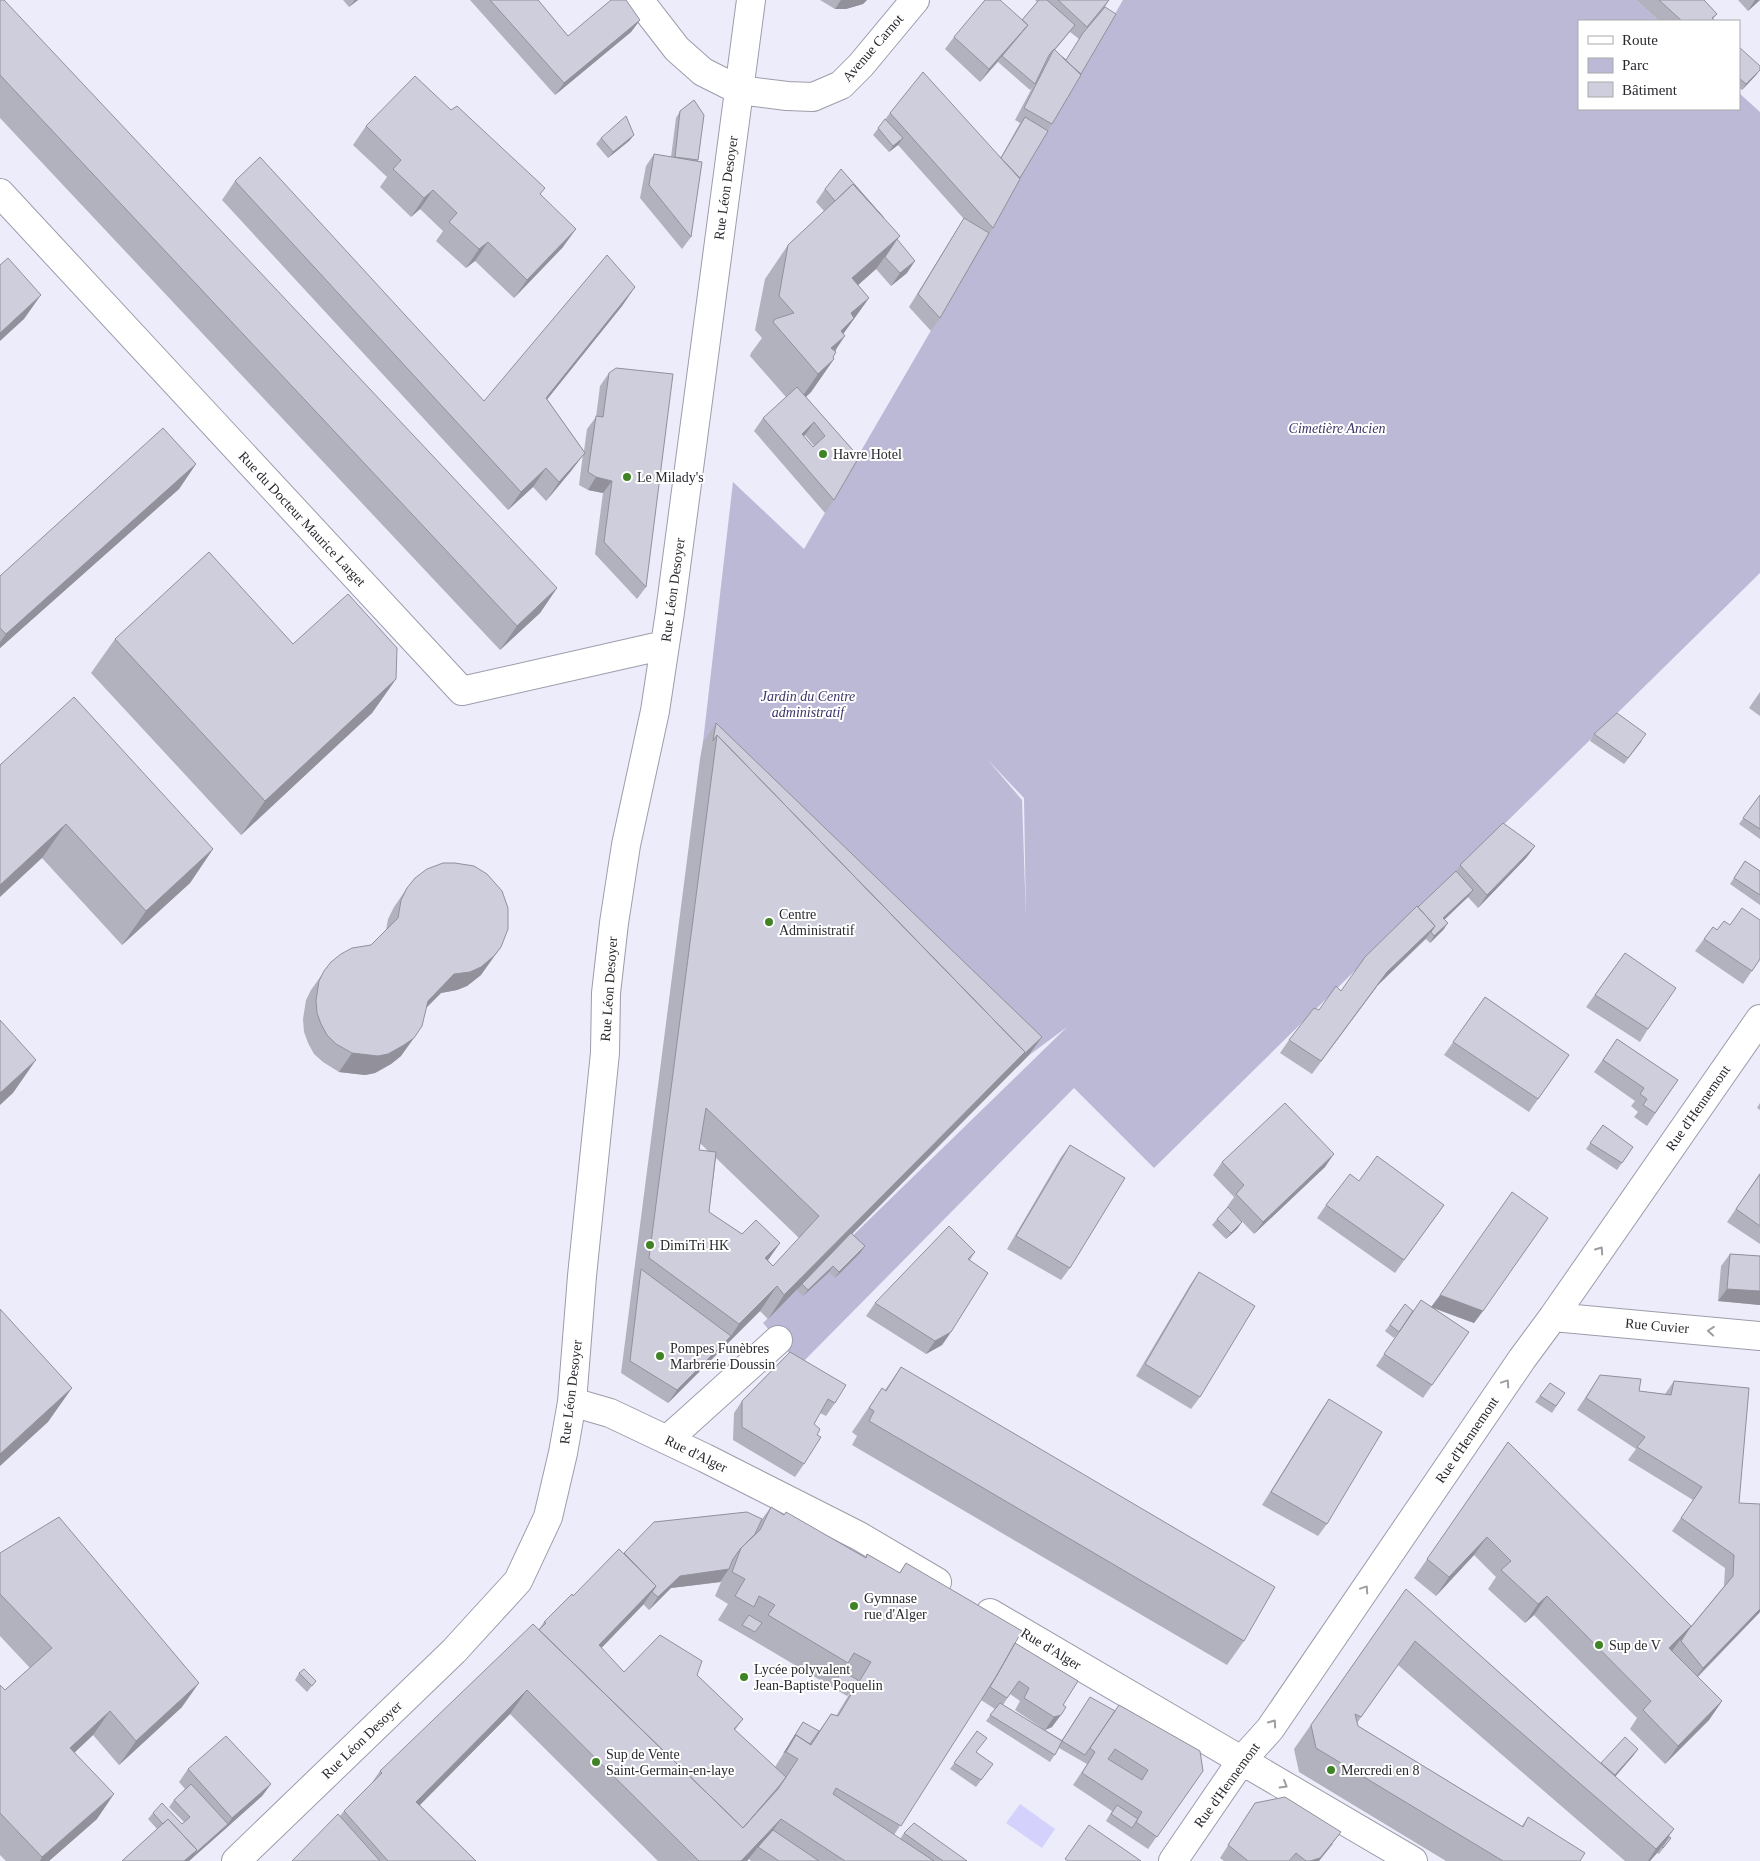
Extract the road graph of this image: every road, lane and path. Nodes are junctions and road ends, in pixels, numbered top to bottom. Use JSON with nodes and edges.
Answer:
{"nodes":[{"id":1,"x":639,"y":0,"type":"edge"},
{"id":2,"x":751,"y":0,"type":"edge"},
{"id":3,"x":915,"y":0,"type":"edge"},
{"id":4,"x":739,"y":90,"type":"junction"},
{"id":5,"x":0,"y":193,"type":"edge"},
{"id":6,"x":665,"y":645,"type":"junction"},
{"id":7,"x":1760,"y":1019,"type":"edge"},
{"id":8,"x":1553,"y":1317,"type":"junction"},
{"id":9,"x":1760,"y":1336,"type":"edge"},
{"id":10,"x":778,"y":1340,"type":"dead end"},
{"id":11,"x":572,"y":1402,"type":"junction"},
{"id":12,"x":667,"y":1440,"type":"junction"},
{"id":13,"x":1242,"y":1760,"type":"junction"},
{"id":14,"x":236,"y":1861,"type":"edge"},
{"id":15,"x":1173,"y":1861,"type":"edge"},
{"id":16,"x":1413,"y":1861,"type":"edge"}],
"edges":[{"from":1,"to":4,"type":"street"},
{"from":2,"to":4,"type":"street","name":"Rue Léon Desoyer"},
{"from":3,"to":4,"type":"street","name":"Avenue Carnot"},
{"from":4,"to":6,"type":"street","name":"Rue Léon Desoyer"},
{"from":5,"to":6,"type":"street","name":"Rue du Docteur Maurice Larget"},
{"from":6,"to":11,"type":"street","name":"Rue Léon Desoyer"},
{"from":8,"to":7,"type":"street","name":"Rue d'Hennemont","one_way":true},
{"from":9,"to":8,"type":"street","name":"Rue Cuvier","one_way":true},
{"from":13,"to":8,"type":"street","name":"Rue d'Hennemont","one_way":true},
{"from":10,"to":12,"type":"street"},
{"from":11,"to":12,"type":"street","name":"Rue d'Alger"},
{"from":11,"to":14,"type":"street","name":"Rue Léon Desoyer"},
{"from":12,"to":13,"type":"street","name":"Rue d'Alger"},
{"from":13,"to":15,"type":"street","name":"Rue d'Hennemont"},
{"from":13,"to":16,"type":"street","name":"Rue d'Alger","one_way":true}]}
